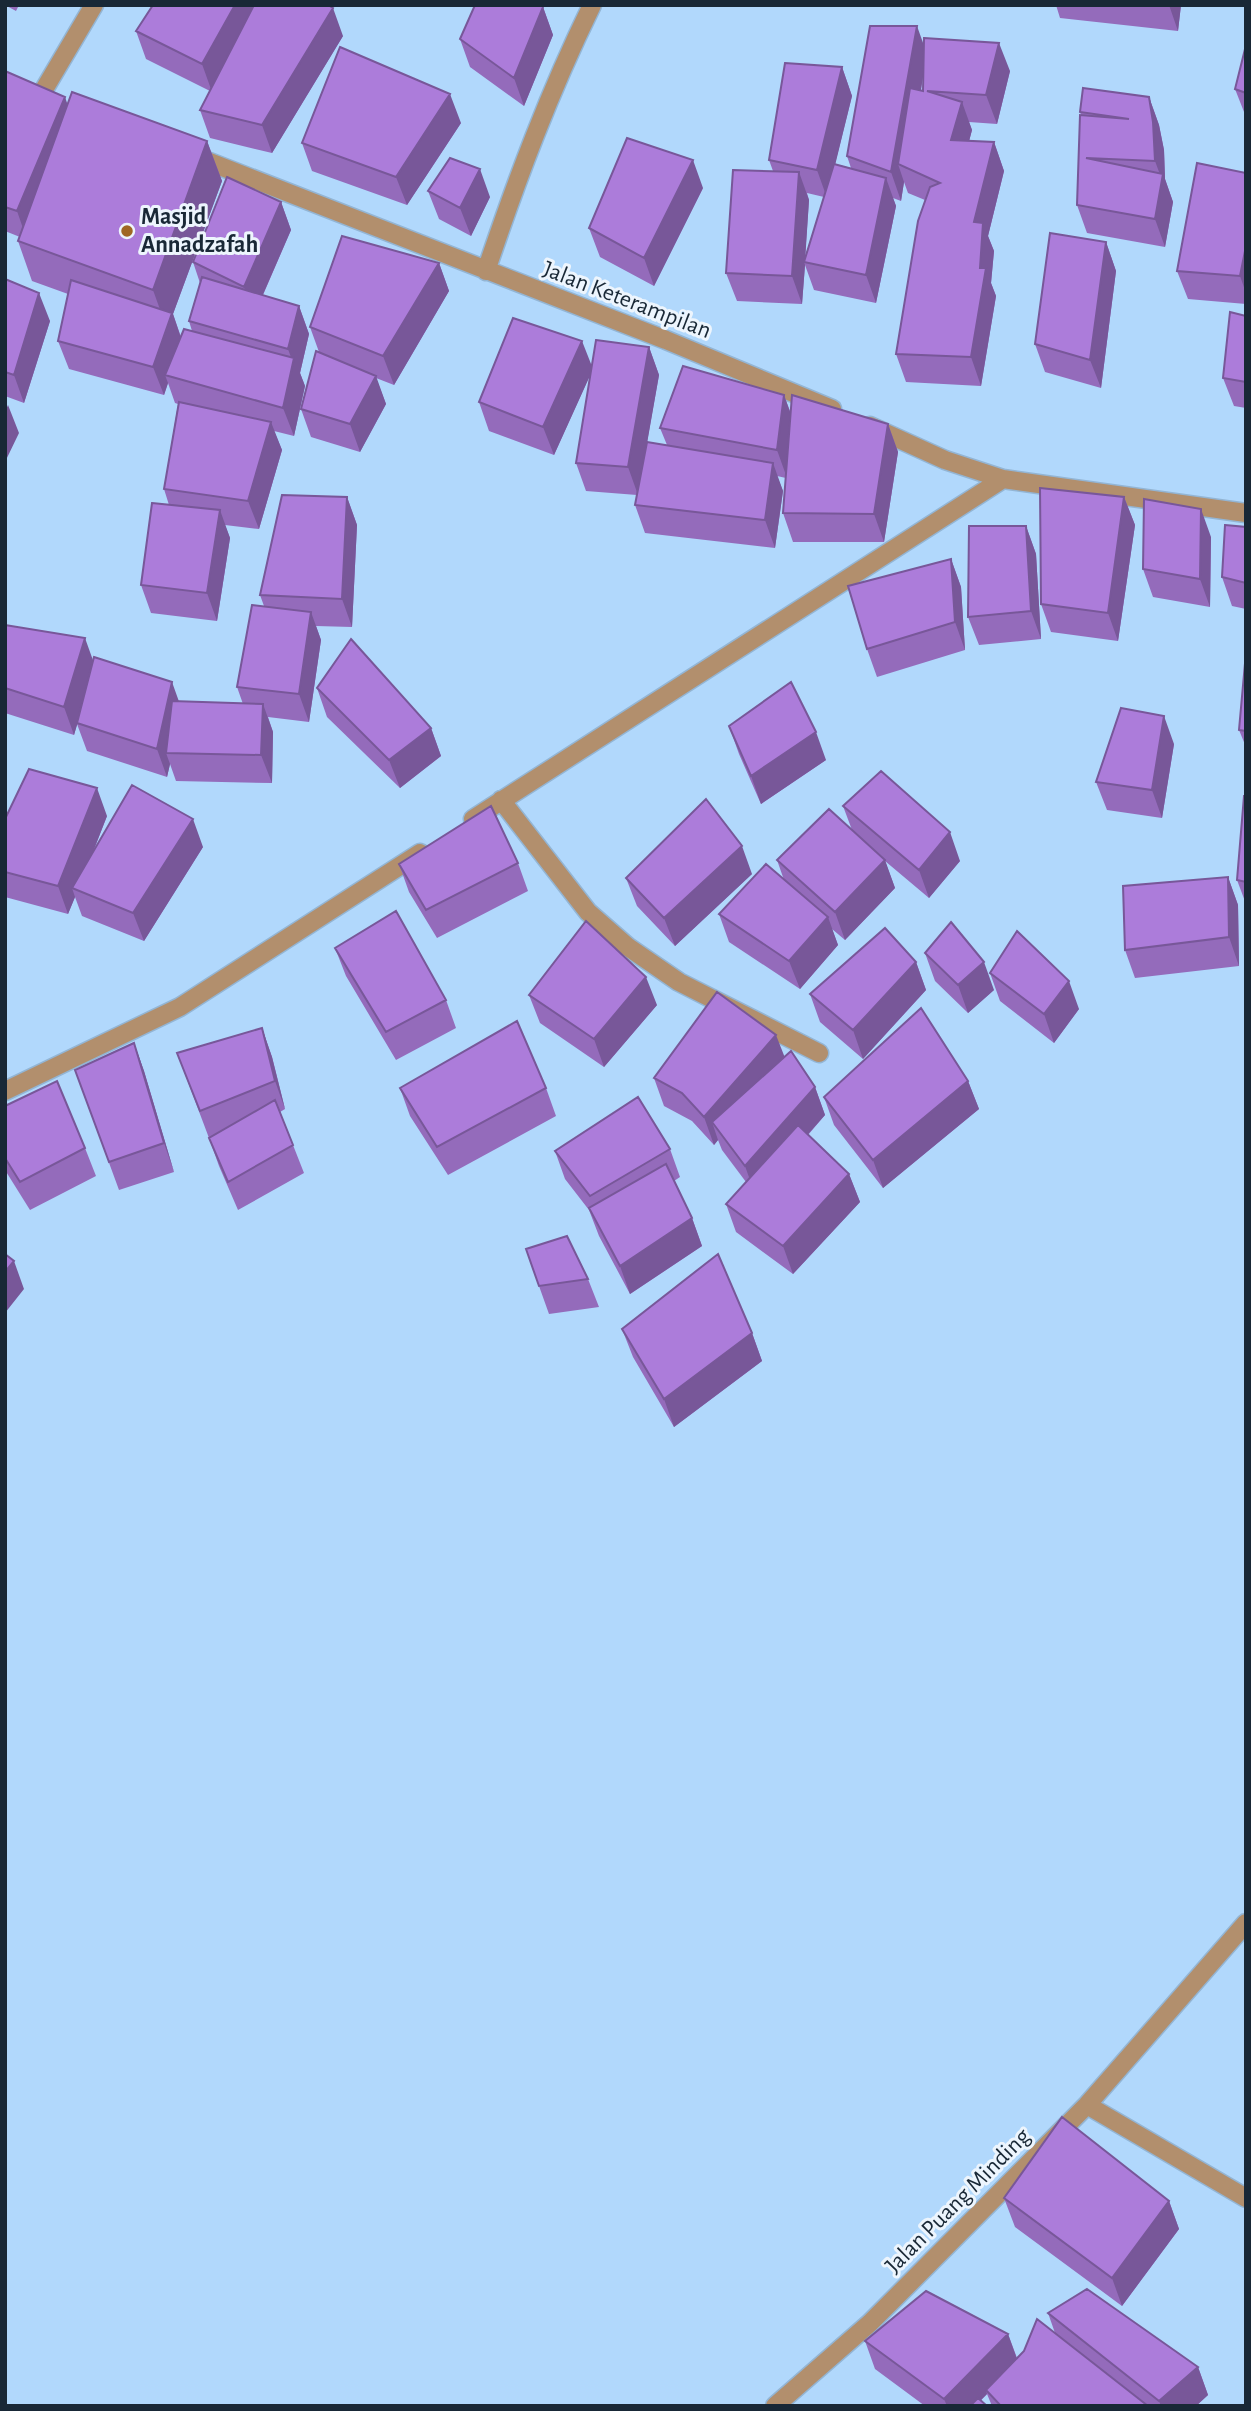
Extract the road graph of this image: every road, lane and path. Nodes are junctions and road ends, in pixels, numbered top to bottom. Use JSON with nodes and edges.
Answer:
{"nodes":[{"id":1,"x":94,"y":5,"type":"edge"},
{"id":2,"x":592,"y":5,"type":"edge"},
{"id":3,"x":42,"y":93,"type":"edge"},
{"id":4,"x":181,"y":151,"type":"edge"},
{"id":5,"x":486,"y":271,"type":"junction"},
{"id":6,"x":1003,"y":479,"type":"junction"},
{"id":7,"x":1246,"y":513,"type":"edge"},
{"id":8,"x":501,"y":800,"type":"junction"},
{"id":9,"x":454,"y":831,"type":"edge"},
{"id":10,"x":431,"y":846,"type":"edge"},
{"id":11,"x":819,"y":1053,"type":"dead end"},
{"id":12,"x":5,"y":1091,"type":"edge"},
{"id":13,"x":1246,"y":1923,"type":"edge"},
{"id":14,"x":1087,"y":2105,"type":"junction"},
{"id":15,"x":1246,"y":2199,"type":"edge"},
{"id":16,"x":775,"y":2406,"type":"edge"}],
"edges":[{"from":1,"to":3,"type":"street"},
{"from":2,"to":5,"type":"street"},
{"from":4,"to":5,"type":"street","name":"Jalan Keterampilan"},
{"from":5,"to":6,"type":"street","name":"Jalan Keterampilan"},
{"from":6,"to":7,"type":"street","name":"Jalan Keterampilan"},
{"from":6,"to":8,"type":"street"},
{"from":8,"to":9,"type":"street"},
{"from":8,"to":11,"type":"street"},
{"from":10,"to":12,"type":"street"},
{"from":13,"to":14,"type":"street","name":"Jalan Puang Minding"},
{"from":14,"to":15,"type":"street"},
{"from":14,"to":16,"type":"street","name":"Jalan Puang Minding"}]}
